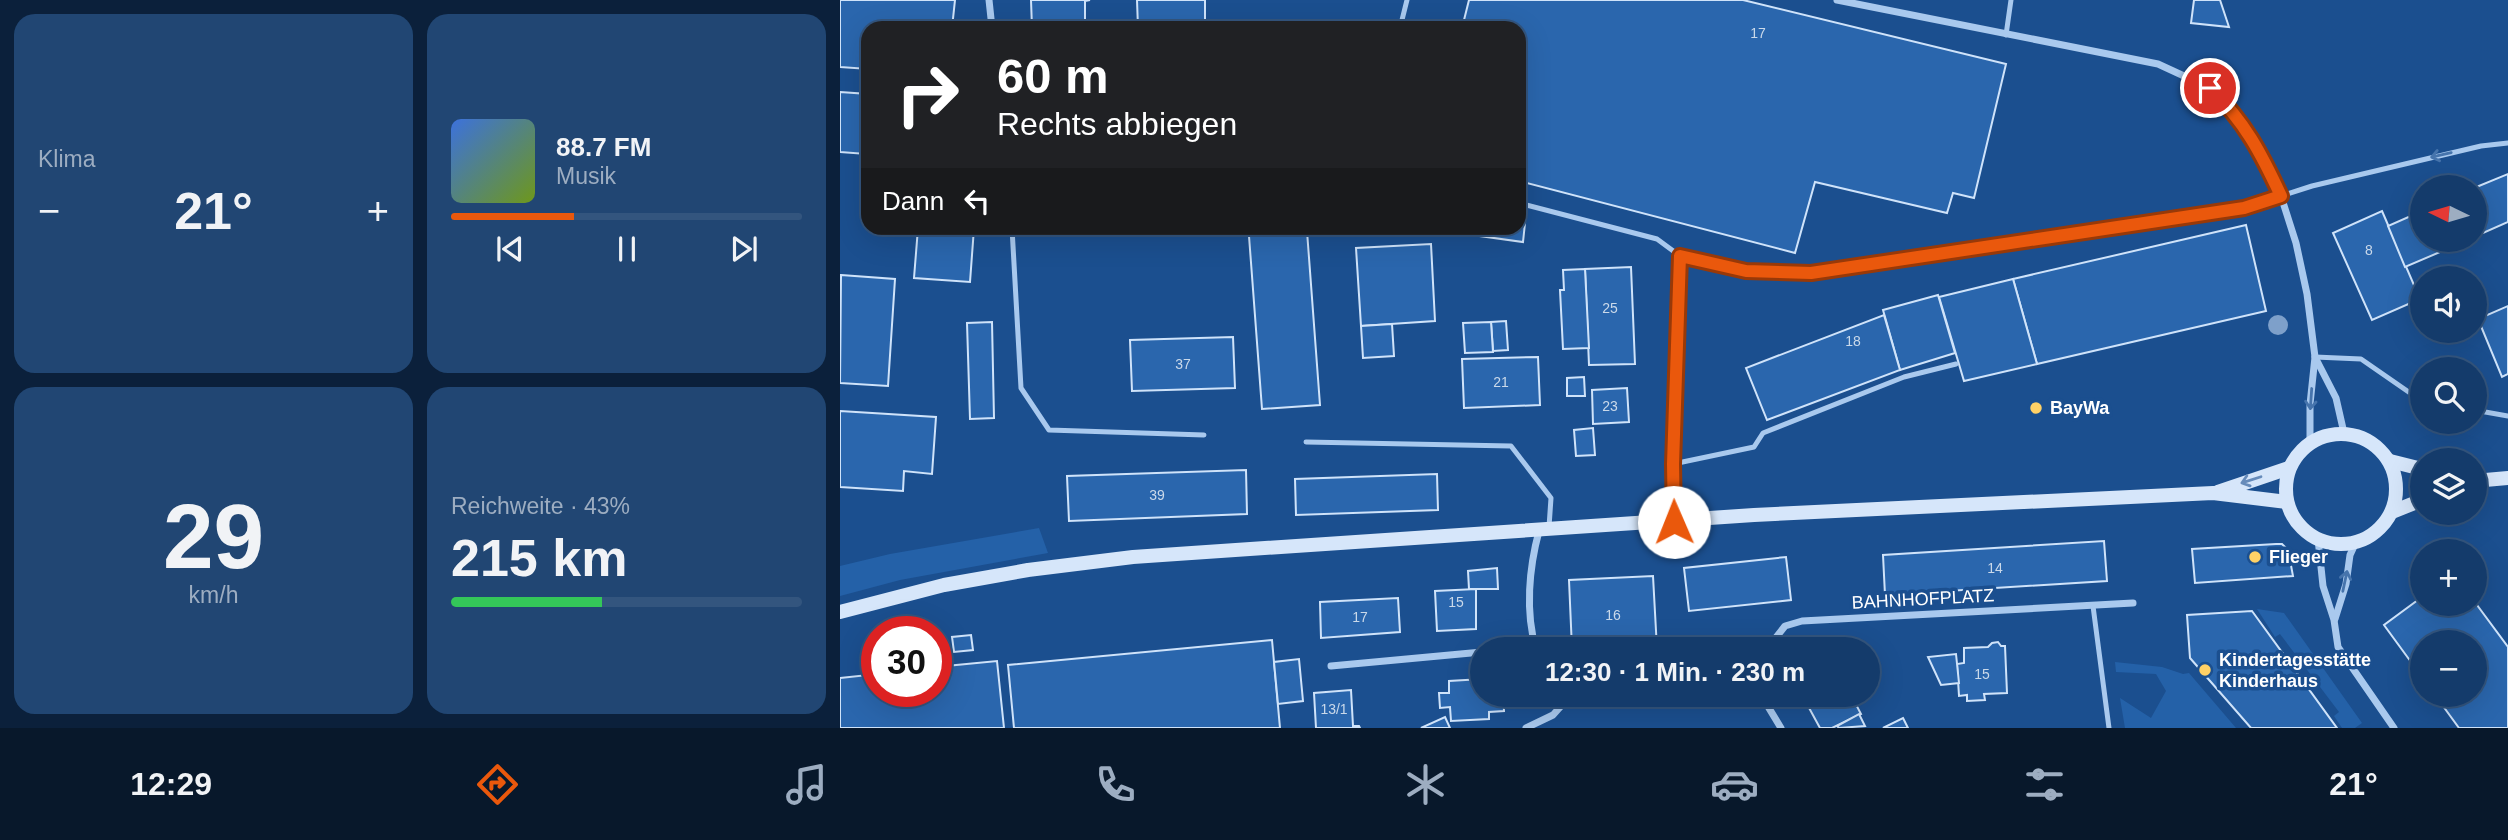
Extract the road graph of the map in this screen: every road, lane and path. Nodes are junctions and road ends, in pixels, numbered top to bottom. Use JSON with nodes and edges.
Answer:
{"nodes":[{"id":1,"x":989,"y":0,"type":"edge"},
{"id":2,"x":1407,"y":0,"type":"edge"},
{"id":3,"x":1837,"y":0,"type":"edge"},
{"id":4,"x":2011,"y":0,"type":"edge"},
{"id":5,"x":991,"y":21,"type":"edge"},
{"id":6,"x":1401,"y":21,"type":"edge"},
{"id":7,"x":2006,"y":34,"type":"junction"},
{"id":8,"x":2508,"y":143,"type":"edge"},
{"id":9,"x":2281,"y":196,"type":"junction"},
{"id":10,"x":1526,"y":205,"type":"edge"},
{"id":11,"x":1012,"y":235,"type":"edge"},
{"id":12,"x":1680,"y":256,"type":"junction"},
{"id":13,"x":2315,"y":357,"type":"junction"},
{"id":14,"x":1956,"y":364,"type":"dead end"},
{"id":15,"x":2410,"y":393,"type":"edge"},
{"id":16,"x":2487,"y":412,"type":"edge"},
{"id":17,"x":2508,"y":416,"type":"edge"},
{"id":18,"x":2344,"y":433,"type":"junction"},
{"id":19,"x":1204,"y":435,"type":"dead end"},
{"id":20,"x":1306,"y":442,"type":"dead end"},
{"id":21,"x":2310,"y":442,"type":"junction"},
{"id":22,"x":2390,"y":461,"type":"junction"},
{"id":23,"x":1673,"y":464,"type":"junction"},
{"id":24,"x":2410,"y":466,"type":"edge"},
{"id":25,"x":2289,"y":468,"type":"junction"},
{"id":26,"x":2508,"y":478,"type":"edge"},
{"id":27,"x":2487,"y":479,"type":"edge"},
{"id":28,"x":2213,"y":493,"type":"junction"},
{"id":29,"x":2287,"y":502,"type":"junction"},
{"id":30,"x":2410,"y":505,"type":"edge"},
{"id":31,"x":2392,"y":512,"type":"junction"},
{"id":32,"x":1674,"y":522,"type":"junction"},
{"id":33,"x":1544,"y":531,"type":"junction"},
{"id":34,"x":2318,"y":540,"type":"junction"},
{"id":35,"x":2356,"y":542,"type":"junction"},
{"id":36,"x":2133,"y":603,"type":"dead end"},
{"id":37,"x":2093,"y":606,"type":"junction"},
{"id":38,"x":840,"y":612,"type":"edge"},
{"id":39,"x":2334,"y":620,"type":"junction"},
{"id":40,"x":1534,"y":637,"type":"edge"},
{"id":41,"x":1776,"y":637,"type":"edge"},
{"id":42,"x":1470,"y":653,"type":"edge"},
{"id":43,"x":1331,"y":666,"type":"dead end"},
{"id":44,"x":1560,"y":707,"type":"edge"},
{"id":45,"x":1768,"y":707,"type":"edge"},
{"id":46,"x":1526,"y":728,"type":"edge"},
{"id":47,"x":1781,"y":728,"type":"edge"},
{"id":48,"x":2109,"y":728,"type":"edge"},
{"id":49,"x":2394,"y":728,"type":"edge"}],
"edges":[{"from":1,"to":5,"type":"street"},
{"from":2,"to":6,"type":"lane"},
{"from":3,"to":7,"type":"street"},
{"from":4,"to":7,"type":"lane"},
{"from":7,"to":9,"type":"street"},
{"from":8,"to":9,"type":"lane","one_way":true},
{"from":9,"to":12,"type":"lane"},
{"from":9,"to":13,"type":"street"},
{"from":10,"to":12,"type":"lane"},
{"from":11,"to":19,"type":"lane"},
{"from":12,"to":23,"type":"street"},
{"from":13,"to":15,"type":"lane"},
{"from":13,"to":18,"type":"street"},
{"from":13,"to":21,"type":"street","one_way":true},
{"from":14,"to":23,"type":"lane"},
{"from":16,"to":17,"type":"lane"},
{"from":18,"to":21,"type":"main road"},
{"from":18,"to":22,"type":"main road"},
{"from":20,"to":33,"type":"lane"},
{"from":21,"to":25,"type":"main road"},
{"from":22,"to":24,"type":"main road"},
{"from":22,"to":31,"type":"main road"},
{"from":23,"to":32,"type":"street"},
{"from":25,"to":28,"type":"main road","one_way":true},
{"from":25,"to":29,"type":"main road"},
{"from":26,"to":27,"type":"main road"},
{"from":28,"to":29,"type":"main road"},
{"from":28,"to":32,"type":"main road"},
{"from":29,"to":34,"type":"main road"},
{"from":30,"to":31,"type":"main road"},
{"from":31,"to":35,"type":"main road"},
{"from":32,"to":33,"type":"main road"},
{"from":33,"to":38,"type":"main road"},
{"from":33,"to":40,"type":"street"},
{"from":34,"to":35,"type":"main road"},
{"from":34,"to":39,"type":"street"},
{"from":39,"to":35,"type":"street","one_way":true},
{"from":36,"to":37,"type":"street","name":"BAHNHOFPLATZ"},
{"from":37,"to":41,"type":"street","name":"BAHNHOFPLATZ"},
{"from":37,"to":48,"type":"lane"},
{"from":39,"to":49,"type":"street"},
{"from":42,"to":43,"type":"street"},
{"from":44,"to":46,"type":"street"},
{"from":45,"to":47,"type":"street"}]}
